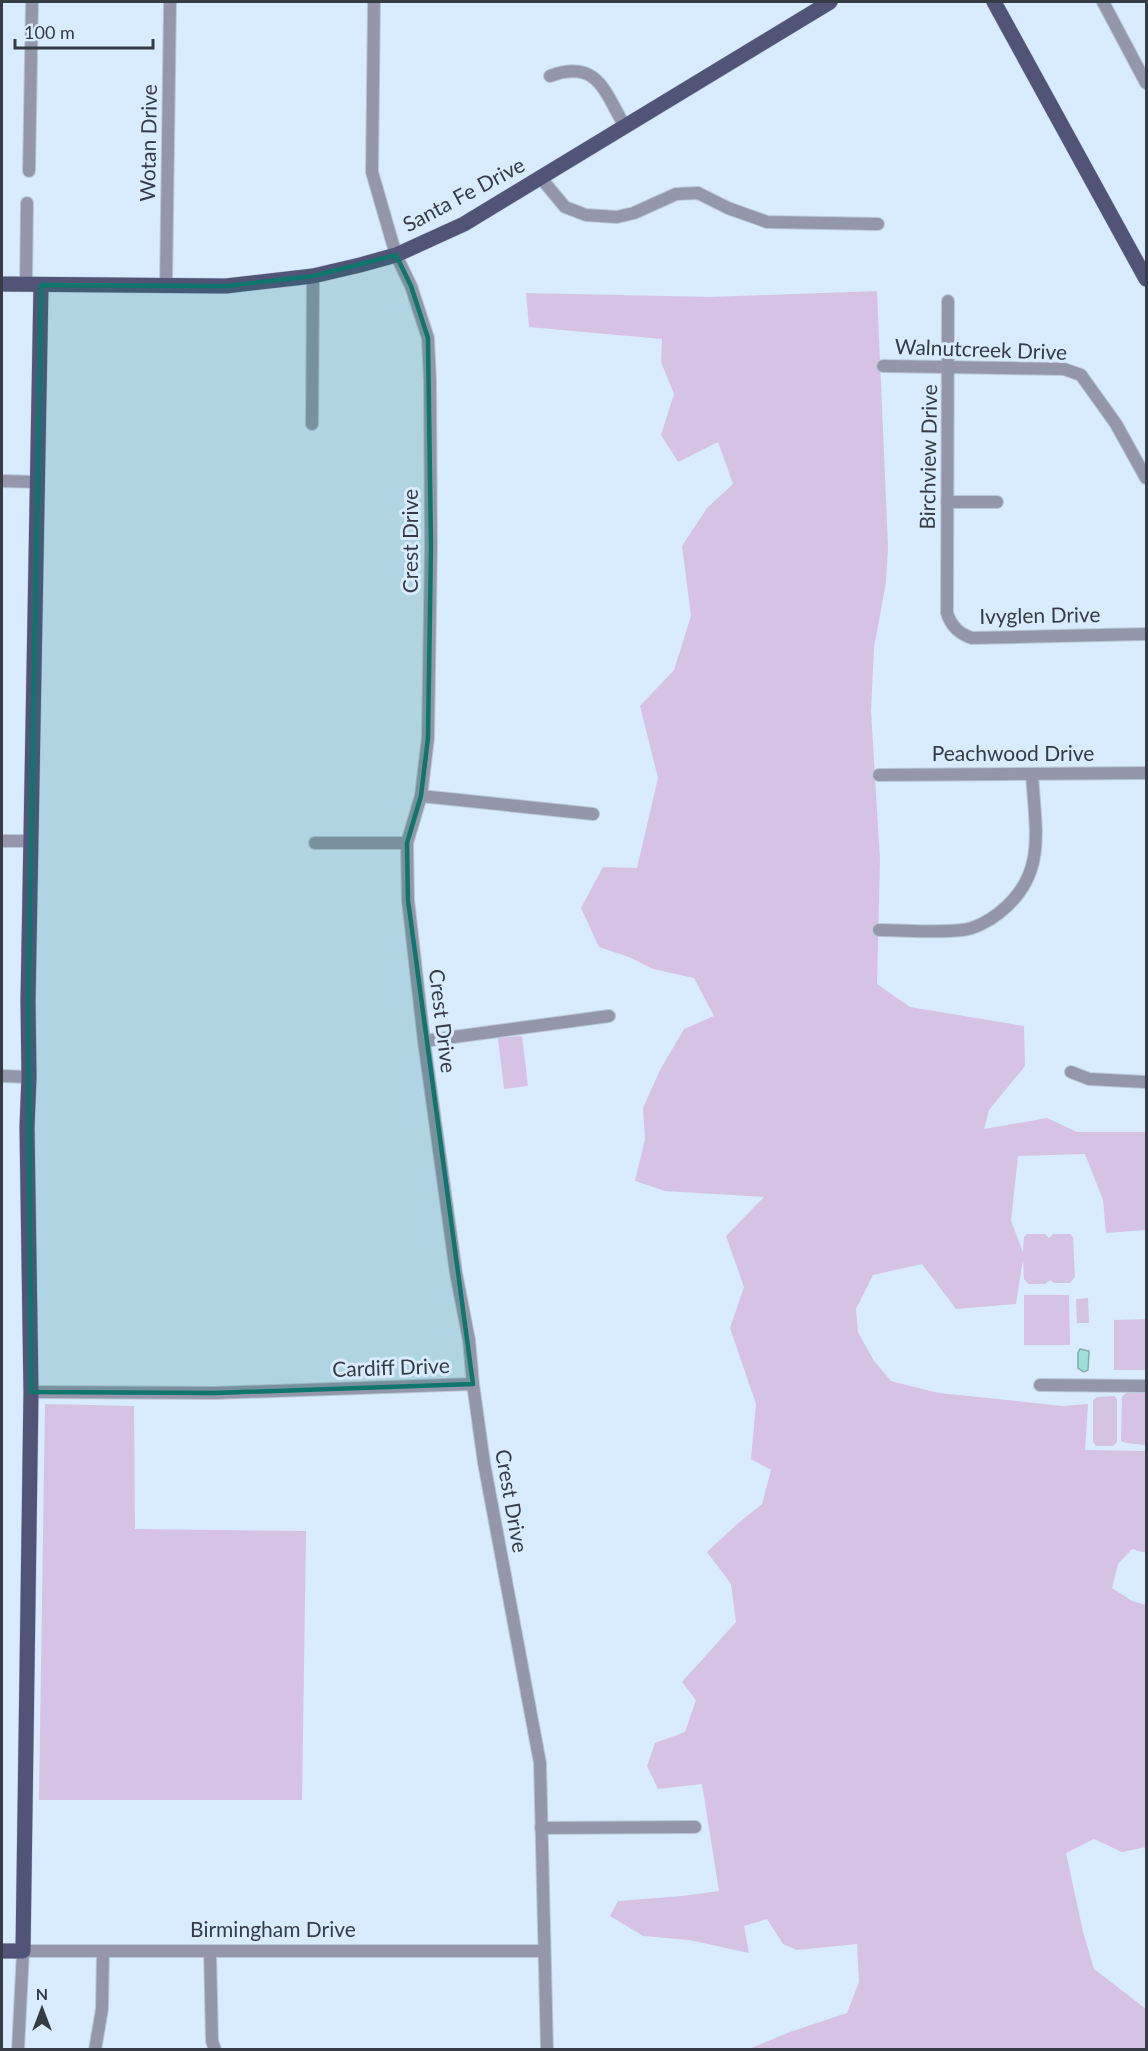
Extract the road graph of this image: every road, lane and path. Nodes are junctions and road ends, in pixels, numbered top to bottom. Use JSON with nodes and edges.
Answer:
{"nodes":[{"id":1,"x":32,"y":2,"type":"edge"},
{"id":2,"x":170,"y":2,"type":"edge"},
{"id":3,"x":374,"y":2,"type":"edge"},
{"id":4,"x":830,"y":2,"type":"edge"},
{"id":5,"x":994,"y":2,"type":"edge"},
{"id":6,"x":1103,"y":2,"type":"edge"},
{"id":7,"x":550,"y":76,"type":"dead end"},
{"id":8,"x":1146,"y":83,"type":"edge"},
{"id":9,"x":624,"y":125,"type":"junction"},
{"id":10,"x":29,"y":171,"type":"dead end"},
{"id":11,"x":540,"y":177,"type":"junction"},
{"id":12,"x":27,"y":203,"type":"dead end"},
{"id":13,"x":878,"y":224,"type":"dead end"},
{"id":14,"x":396,"y":255,"type":"junction"},
{"id":15,"x":1142,"y":259,"type":"edge"},
{"id":16,"x":313,"y":276,"type":"junction"},
{"id":17,"x":1146,"y":279,"type":"edge"},
{"id":18,"x":2,"y":284,"type":"edge"},
{"id":19,"x":34,"y":285,"type":"junction"},
{"id":20,"x":166,"y":285,"type":"junction"},
{"id":21,"x":948,"y":301,"type":"dead end"},
{"id":22,"x":884,"y":366,"type":"dead end"},
{"id":23,"x":950,"y":367,"type":"junction"},
{"id":24,"x":312,"y":423,"type":"dead end"},
{"id":25,"x":1146,"y":478,"type":"edge"},
{"id":26,"x":2,"y":482,"type":"edge"},
{"id":27,"x":38,"y":482,"type":"junction"},
{"id":28,"x":948,"y":502,"type":"junction"},
{"id":29,"x":997,"y":502,"type":"dead end"},
{"id":30,"x":948,"y":614,"type":"joint"},
{"id":31,"x":1146,"y":633,"type":"edge"},
{"id":32,"x":1146,"y":773,"type":"edge"},
{"id":33,"x":1032,"y":774,"type":"junction"},
{"id":34,"x":879,"y":775,"type":"dead end"},
{"id":35,"x":421,"y":796,"type":"junction"},
{"id":36,"x":593,"y":814,"type":"dead end"},
{"id":37,"x":2,"y":841,"type":"edge"},
{"id":38,"x":32,"y":841,"type":"junction"},
{"id":39,"x":315,"y":843,"type":"dead end"},
{"id":40,"x":406,"y":843,"type":"junction"},
{"id":41,"x":879,"y":930,"type":"dead end"},
{"id":42,"x":609,"y":1016,"type":"dead end"},
{"id":43,"x":424,"y":1041,"type":"junction"},
{"id":44,"x":1071,"y":1072,"type":"dead end"},
{"id":45,"x":2,"y":1076,"type":"edge"},
{"id":46,"x":29,"y":1077,"type":"junction"},
{"id":47,"x":1146,"y":1082,"type":"edge"},
{"id":48,"x":473,"y":1384,"type":"junction"},
{"id":49,"x":1040,"y":1384,"type":"dead end"},
{"id":50,"x":1146,"y":1386,"type":"edge"},
{"id":51,"x":31,"y":1392,"type":"junction"},
{"id":52,"x":695,"y":1827,"type":"dead end"},
{"id":53,"x":541,"y":1828,"type":"junction"},
{"id":54,"x":2,"y":1951,"type":"edge"},
{"id":55,"x":23,"y":1951,"type":"junction"},
{"id":56,"x":103,"y":1951,"type":"junction"},
{"id":57,"x":210,"y":1951,"type":"junction"},
{"id":58,"x":544,"y":1951,"type":"junction"},
{"id":59,"x":18,"y":2049,"type":"edge"},
{"id":60,"x":95,"y":2049,"type":"edge"},
{"id":61,"x":215,"y":2049,"type":"edge"},
{"id":62,"x":547,"y":2049,"type":"edge"}],
"edges":[{"from":1,"to":10,"type":"street"},
{"from":2,"to":20,"type":"street","name":"Wotan Drive"},
{"from":3,"to":14,"type":"street","name":"Crest Drive"},
{"from":4,"to":9,"type":"main road","name":"Santa Fe Drive"},
{"from":5,"to":15,"type":"main road"},
{"from":6,"to":8,"type":"street"},
{"from":7,"to":9,"type":"street"},
{"from":9,"to":11,"type":"main road","name":"Santa Fe Drive"},
{"from":11,"to":13,"type":"street"},
{"from":11,"to":14,"type":"main road","name":"Santa Fe Drive"},
{"from":12,"to":19,"type":"street"},
{"from":14,"to":16,"type":"main road","name":"Santa Fe Drive"},
{"from":14,"to":35,"type":"street","name":"Crest Drive"},
{"from":15,"to":17,"type":"main road"},
{"from":16,"to":20,"type":"main road","name":"Santa Fe Drive"},
{"from":16,"to":24,"type":"street"},
{"from":18,"to":19,"type":"main road","name":"Santa Fe Drive"},
{"from":19,"to":20,"type":"main road","name":"Santa Fe Drive"},
{"from":19,"to":27,"type":"main road"},
{"from":21,"to":23,"type":"street","name":"Birchview Drive"},
{"from":22,"to":23,"type":"street","name":"Walnutcreek Drive"},
{"from":23,"to":25,"type":"street","name":"Walnutcreek Drive"},
{"from":23,"to":28,"type":"street","name":"Birchview Drive"},
{"from":26,"to":27,"type":"street"},
{"from":27,"to":38,"type":"main road"},
{"from":28,"to":29,"type":"street"},
{"from":28,"to":30,"type":"street","name":"Birchview Drive"},
{"from":30,"to":31,"type":"street","name":"Ivyglen Drive"},
{"from":32,"to":33,"type":"street","name":"Peachwood Drive"},
{"from":33,"to":34,"type":"street","name":"Peachwood Drive"},
{"from":33,"to":41,"type":"street"},
{"from":35,"to":36,"type":"street"},
{"from":35,"to":40,"type":"street","name":"Crest Drive"},
{"from":37,"to":38,"type":"street"},
{"from":38,"to":46,"type":"main road"},
{"from":39,"to":40,"type":"street"},
{"from":40,"to":43,"type":"street","name":"Crest Drive"},
{"from":42,"to":43,"type":"street"},
{"from":43,"to":48,"type":"street","name":"Crest Drive"},
{"from":44,"to":47,"type":"street"},
{"from":45,"to":46,"type":"street"},
{"from":46,"to":51,"type":"main road"},
{"from":48,"to":51,"type":"street","name":"Cardiff Drive"},
{"from":48,"to":53,"type":"street","name":"Crest Drive"},
{"from":49,"to":50,"type":"street"},
{"from":51,"to":55,"type":"main road"},
{"from":52,"to":53,"type":"street"},
{"from":53,"to":58,"type":"street","name":"Crest Drive"},
{"from":54,"to":55,"type":"main road","name":"Birmingham Drive"},
{"from":55,"to":56,"type":"street","name":"Birmingham Drive"},
{"from":55,"to":59,"type":"street"},
{"from":56,"to":57,"type":"street","name":"Birmingham Drive"},
{"from":56,"to":60,"type":"street"},
{"from":57,"to":58,"type":"street","name":"Birmingham Drive"},
{"from":57,"to":61,"type":"street"},
{"from":58,"to":62,"type":"street","name":"Crest Drive"}]}
